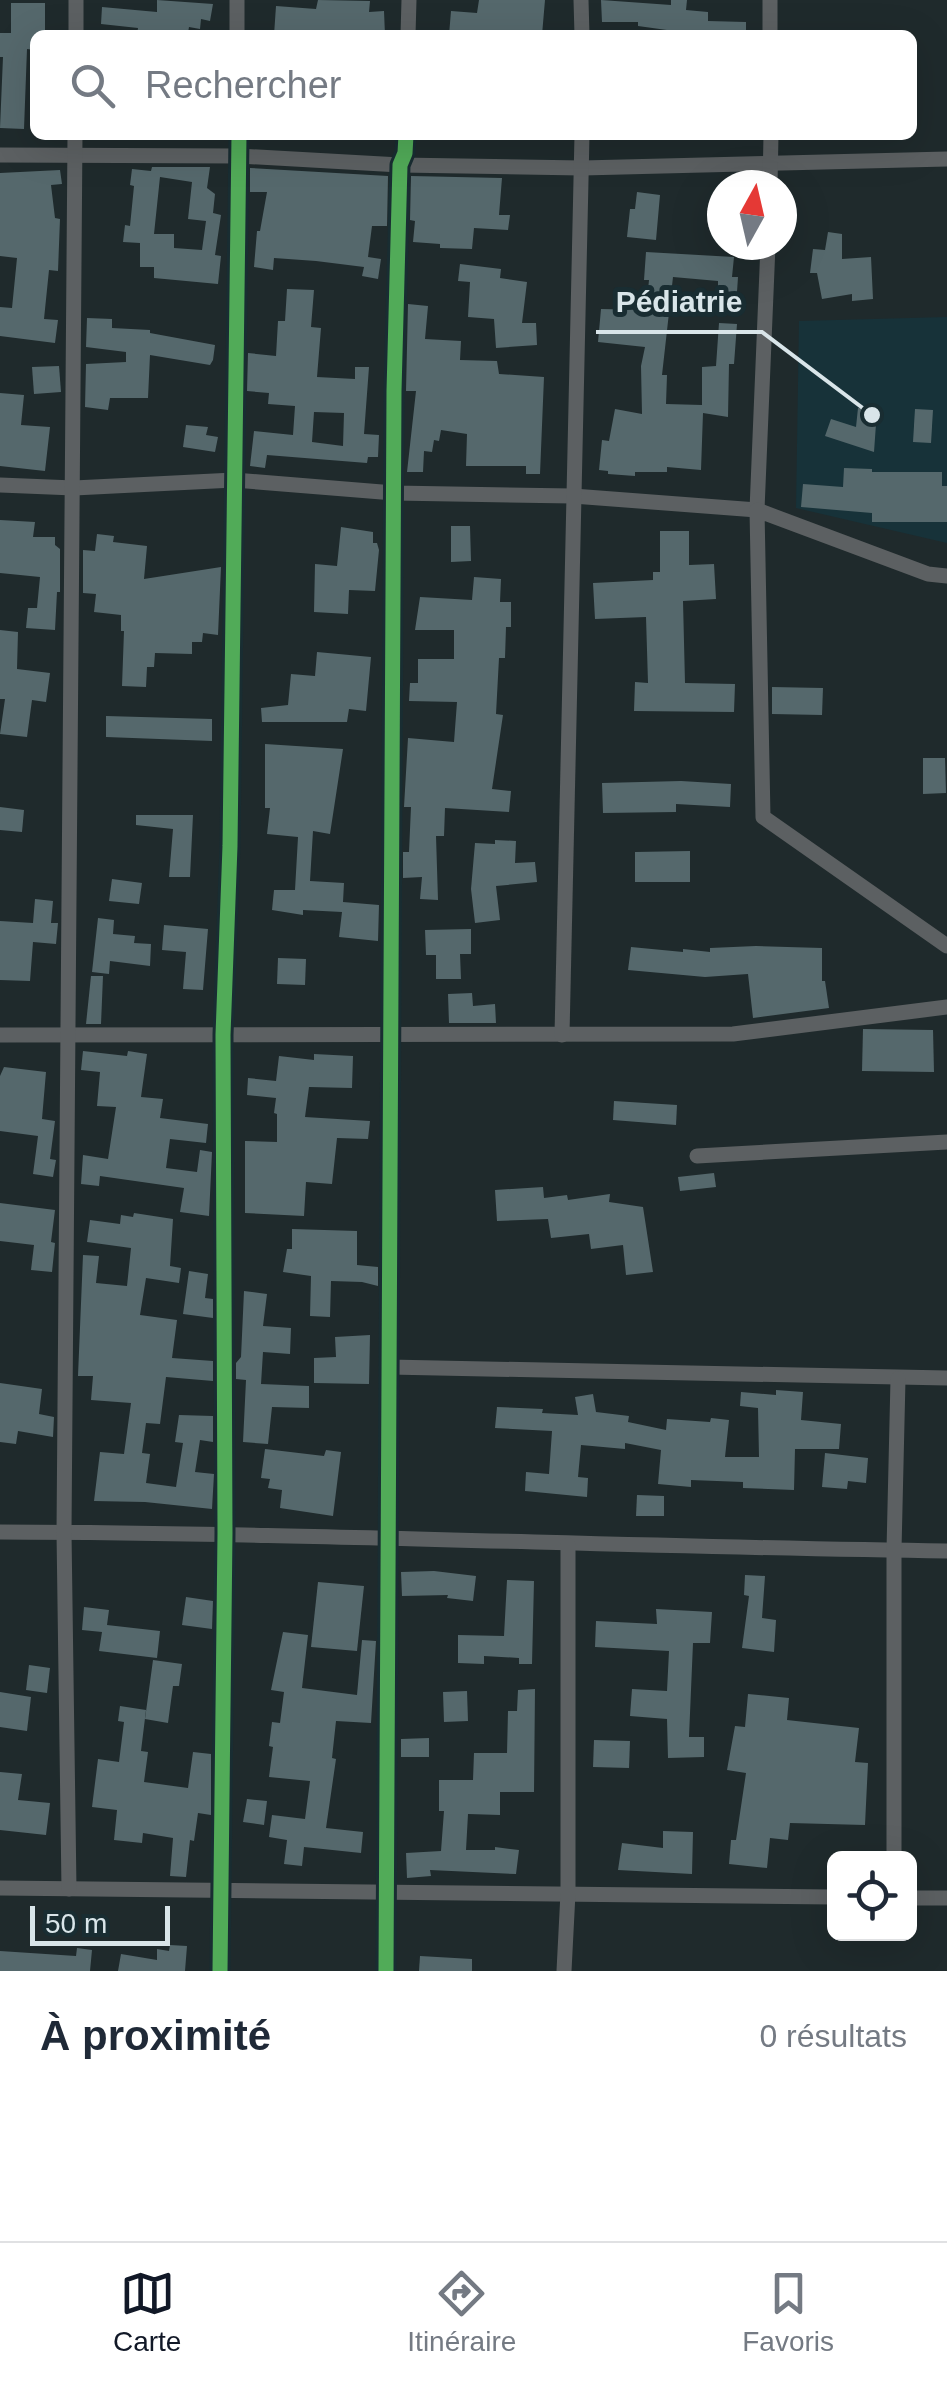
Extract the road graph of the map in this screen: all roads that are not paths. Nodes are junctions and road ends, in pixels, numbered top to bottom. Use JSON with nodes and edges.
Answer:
{"nodes":[{"id":1,"x":76,"y":0,"type":"edge"},
{"id":2,"x":237,"y":0,"type":"edge"},
{"id":3,"x":410,"y":0,"type":"edge"},
{"id":4,"x":582,"y":0,"type":"edge"},
{"id":5,"x":770,"y":0,"type":"edge"},
{"id":6,"x":76,"y":30,"type":"edge"},
{"id":7,"x":238,"y":30,"type":"edge"},
{"id":8,"x":408,"y":30,"type":"edge"},
{"id":9,"x":582,"y":30,"type":"edge"},
{"id":10,"x":770,"y":30,"type":"edge"},
{"id":11,"x":75,"y":140,"type":"edge"},
{"id":12,"x":239,"y":140,"type":"edge"},
{"id":13,"x":406,"y":140,"type":"edge"},
{"id":14,"x":582,"y":140,"type":"edge"},
{"id":15,"x":771,"y":140,"type":"edge"},
{"id":16,"x":0,"y":154,"type":"edge"},
{"id":17,"x":75,"y":155,"type":"junction"},
{"id":18,"x":239,"y":156,"type":"junction"},
{"id":19,"x":947,"y":158,"type":"edge"},
{"id":20,"x":771,"y":163,"type":"junction"},
{"id":21,"x":400,"y":164,"type":"junction"},
{"id":22,"x":582,"y":168,"type":"junction"},
{"id":23,"x":771,"y":170,"type":"edge"},
{"id":24,"x":767,"y":260,"type":"edge"},
{"id":25,"x":234,"y":480,"type":"junction"},
{"id":26,"x":0,"y":486,"type":"edge"},
{"id":27,"x":74,"y":488,"type":"junction"},
{"id":28,"x":394,"y":493,"type":"junction"},
{"id":29,"x":573,"y":496,"type":"junction"},
{"id":30,"x":756,"y":510,"type":"junction"},
{"id":31,"x":947,"y":576,"type":"edge"},
{"id":32,"x":947,"y":946,"type":"edge"},
{"id":33,"x":947,"y":1007,"type":"edge"},
{"id":34,"x":222,"y":1034,"type":"junction"},
{"id":35,"x":0,"y":1035,"type":"edge"},
{"id":36,"x":562,"y":1035,"type":"junction"},
{"id":37,"x":392,"y":1036,"type":"junction"},
{"id":38,"x":68,"y":1037,"type":"junction"},
{"id":39,"x":947,"y":1142,"type":"edge"},
{"id":40,"x":697,"y":1156,"type":"dead end"},
{"id":41,"x":389,"y":1368,"type":"junction"},
{"id":42,"x":947,"y":1378,"type":"edge"},
{"id":43,"x":898,"y":1379,"type":"junction"},
{"id":44,"x":0,"y":1532,"type":"edge"},
{"id":45,"x":64,"y":1532,"type":"junction"},
{"id":46,"x":225,"y":1533,"type":"junction"},
{"id":47,"x":388,"y":1539,"type":"junction"},
{"id":48,"x":568,"y":1545,"type":"junction"},
{"id":49,"x":894,"y":1550,"type":"junction"},
{"id":50,"x":947,"y":1551,"type":"edge"},
{"id":51,"x":894,"y":1851,"type":"edge"},
{"id":52,"x":0,"y":1888,"type":"edge"},
{"id":53,"x":69,"y":1889,"type":"junction"},
{"id":54,"x":221,"y":1890,"type":"junction"},
{"id":55,"x":386,"y":1891,"type":"junction"},
{"id":56,"x":568,"y":1894,"type":"junction"},
{"id":57,"x":827,"y":1897,"type":"edge"},
{"id":58,"x":917,"y":1898,"type":"edge"},
{"id":59,"x":947,"y":1898,"type":"edge"},
{"id":60,"x":220,"y":1971,"type":"edge"},
{"id":61,"x":386,"y":1971,"type":"edge"},
{"id":62,"x":564,"y":1971,"type":"edge"}],
"edges":[{"from":1,"to":6,"type":"street"},
{"from":2,"to":7,"type":"street"},
{"from":3,"to":8,"type":"street"},
{"from":4,"to":9,"type":"street"},
{"from":5,"to":10,"type":"street"},
{"from":11,"to":17,"type":"street"},
{"from":12,"to":18,"type":"street"},
{"from":13,"to":21,"type":"street"},
{"from":14,"to":22,"type":"street"},
{"from":15,"to":20,"type":"street"},
{"from":16,"to":17,"type":"street"},
{"from":17,"to":18,"type":"street"},
{"from":17,"to":27,"type":"street"},
{"from":18,"to":21,"type":"street"},
{"from":18,"to":25,"type":"street"},
{"from":19,"to":20,"type":"street"},
{"from":20,"to":22,"type":"street"},
{"from":20,"to":23,"type":"street"},
{"from":21,"to":22,"type":"street"},
{"from":21,"to":28,"type":"street"},
{"from":22,"to":29,"type":"street"},
{"from":24,"to":30,"type":"street"},
{"from":25,"to":27,"type":"street"},
{"from":25,"to":28,"type":"street"},
{"from":25,"to":34,"type":"street"},
{"from":26,"to":27,"type":"street"},
{"from":27,"to":38,"type":"street"},
{"from":28,"to":29,"type":"street"},
{"from":28,"to":37,"type":"street"},
{"from":29,"to":30,"type":"street"},
{"from":29,"to":36,"type":"street"},
{"from":30,"to":31,"type":"street"},
{"from":30,"to":32,"type":"street"},
{"from":33,"to":36,"type":"street"},
{"from":34,"to":37,"type":"street"},
{"from":34,"to":38,"type":"street"},
{"from":34,"to":46,"type":"street"},
{"from":35,"to":38,"type":"street"},
{"from":36,"to":37,"type":"street"},
{"from":37,"to":41,"type":"street"},
{"from":38,"to":45,"type":"street"},
{"from":39,"to":40,"type":"street"},
{"from":41,"to":43,"type":"street"},
{"from":41,"to":47,"type":"street"},
{"from":42,"to":43,"type":"street"},
{"from":43,"to":49,"type":"street"},
{"from":44,"to":45,"type":"street"},
{"from":45,"to":46,"type":"street"},
{"from":45,"to":53,"type":"street"},
{"from":46,"to":47,"type":"street"},
{"from":46,"to":54,"type":"street"},
{"from":47,"to":48,"type":"street"},
{"from":47,"to":55,"type":"street"},
{"from":48,"to":49,"type":"street"},
{"from":48,"to":56,"type":"street"},
{"from":49,"to":50,"type":"street"},
{"from":49,"to":51,"type":"street"},
{"from":52,"to":53,"type":"street"},
{"from":53,"to":54,"type":"street"},
{"from":54,"to":55,"type":"street"},
{"from":54,"to":60,"type":"street"},
{"from":55,"to":56,"type":"street"},
{"from":55,"to":61,"type":"street"},
{"from":56,"to":57,"type":"street"},
{"from":56,"to":62,"type":"street"},
{"from":58,"to":59,"type":"street"}]}
